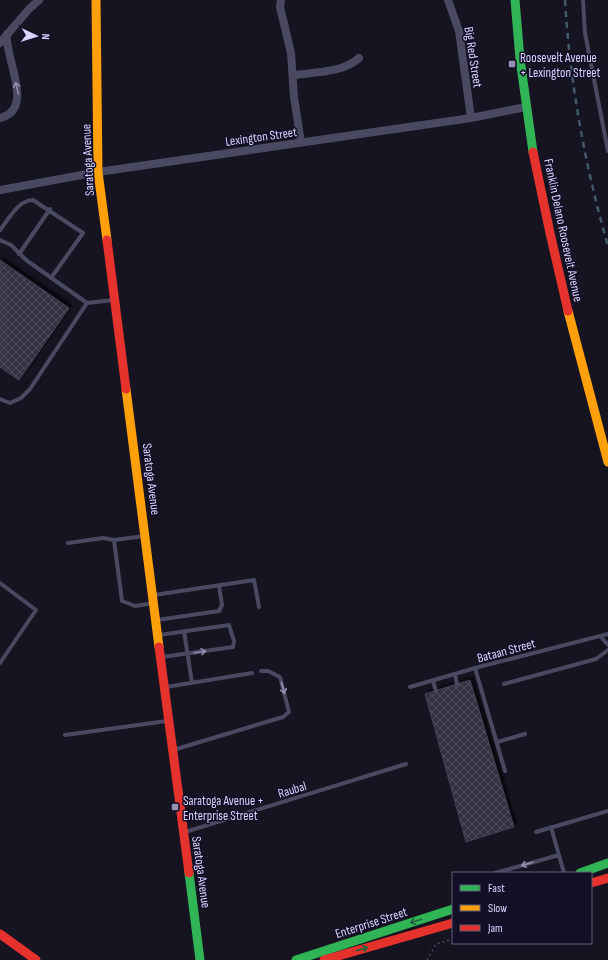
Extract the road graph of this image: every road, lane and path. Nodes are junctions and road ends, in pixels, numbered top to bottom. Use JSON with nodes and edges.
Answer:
{"nodes":[{"id":1,"x":39,"y":0,"type":"edge"},
{"id":2,"x":96,"y":0,"type":"edge"},
{"id":3,"x":281,"y":0,"type":"edge"},
{"id":4,"x":448,"y":0,"type":"edge"},
{"id":5,"x":515,"y":0,"type":"edge"},
{"id":6,"x":583,"y":0,"type":"edge"},
{"id":7,"x":7,"y":34,"type":"junction"},
{"id":8,"x":0,"y":43,"type":"edge"},
{"id":9,"x":359,"y":58,"type":"dead end"},
{"id":10,"x":294,"y":75,"type":"junction"},
{"id":11,"x":526,"y":107,"type":"junction"},
{"id":12,"x":0,"y":118,"type":"edge"},
{"id":13,"x":471,"y":118,"type":"junction"},
{"id":14,"x":300,"y":142,"type":"junction"},
{"id":15,"x":608,"y":151,"type":"edge"},
{"id":16,"x":98,"y":172,"type":"junction"},
{"id":17,"x":0,"y":190,"type":"edge"},
{"id":18,"x":50,"y":210,"type":"junction"},
{"id":19,"x":0,"y":230,"type":"edge"},
{"id":20,"x":0,"y":240,"type":"edge"},
{"id":21,"x":19,"y":254,"type":"junction"},
{"id":22,"x":52,"y":278,"type":"junction"},
{"id":23,"x":116,"y":300,"type":"junction"},
{"id":24,"x":86,"y":303,"type":"junction"},
{"id":25,"x":0,"y":399,"type":"edge"},
{"id":26,"x":608,"y":462,"type":"edge"},
{"id":27,"x":146,"y":536,"type":"junction"},
{"id":28,"x":114,"y":540,"type":"junction"},
{"id":29,"x":68,"y":543,"type":"dead end"},
{"id":30,"x":0,"y":583,"type":"edge"},
{"id":31,"x":219,"y":586,"type":"junction"},
{"id":32,"x":154,"y":599,"type":"junction"},
{"id":33,"x":259,"y":608,"type":"dead end"},
{"id":34,"x":157,"y":620,"type":"junction"},
{"id":35,"x":184,"y":631,"type":"junction"},
{"id":36,"x":608,"y":634,"type":"edge"},
{"id":37,"x":158,"y":635,"type":"junction"},
{"id":38,"x":600,"y":636,"type":"junction"},
{"id":39,"x":608,"y":645,"type":"edge"},
{"id":40,"x":608,"y":650,"type":"edge"},
{"id":41,"x":188,"y":654,"type":"junction"},
{"id":42,"x":161,"y":658,"type":"junction"},
{"id":43,"x":0,"y":662,"type":"edge"},
{"id":44,"x":475,"y":668,"type":"junction"},
{"id":45,"x":261,"y":671,"type":"dead end"},
{"id":46,"x":252,"y":673,"type":"dead end"},
{"id":47,"x":455,"y":674,"type":"junction"},
{"id":48,"x":433,"y":681,"type":"junction"},
{"id":49,"x":192,"y":683,"type":"junction"},
{"id":50,"x":458,"y":684,"type":"dead end"},
{"id":51,"x":504,"y":684,"type":"dead end"},
{"id":52,"x":410,"y":687,"type":"dead end"},
{"id":53,"x":166,"y":688,"type":"junction"},
{"id":54,"x":436,"y":691,"type":"dead end"},
{"id":55,"x":170,"y":720,"type":"junction"},
{"id":56,"x":525,"y":734,"type":"dead end"},
{"id":57,"x":65,"y":735,"type":"dead end"},
{"id":58,"x":497,"y":742,"type":"junction"},
{"id":59,"x":173,"y":750,"type":"junction"},
{"id":60,"x":406,"y":764,"type":"dead end"},
{"id":61,"x":505,"y":771,"type":"dead end"},
{"id":62,"x":608,"y":810,"type":"edge"},
{"id":63,"x":551,"y":827,"type":"junction"},
{"id":64,"x":536,"y":832,"type":"dead end"},
{"id":65,"x":183,"y":833,"type":"junction"},
{"id":66,"x":559,"y":854,"type":"junction"},
{"id":67,"x":608,"y":863,"type":"edge"},
{"id":68,"x":498,"y":872,"type":"edge"},
{"id":69,"x":564,"y":872,"type":"edge"},
{"id":70,"x":583,"y":872,"type":"edge"},
{"id":71,"x":608,"y":878,"type":"edge"},
{"id":72,"x":592,"y":883,"type":"edge"},
{"id":73,"x":452,"y":909,"type":"edge"},
{"id":74,"x":452,"y":923,"type":"edge"},
{"id":75,"x":0,"y":934,"type":"edge"},
{"id":76,"x":452,"y":939,"type":"edge"},
{"id":77,"x":36,"y":960,"type":"edge"},
{"id":78,"x":200,"y":960,"type":"edge"},
{"id":79,"x":296,"y":960,"type":"edge"},
{"id":80,"x":324,"y":960,"type":"edge"},
{"id":81,"x":427,"y":960,"type":"edge"}],
"edges":[{"from":1,"to":7,"type":"street"},
{"from":2,"to":16,"type":"street","name":"Saratoga Avenue"},
{"from":3,"to":10,"type":"street"},
{"from":4,"to":13,"type":"street","name":"Big Red Street"},
{"from":5,"to":11,"type":"street","name":"Franklin Delano Roosevelt Avenue"},
{"from":6,"to":15,"type":"lane"},
{"from":7,"to":8,"type":"street"},
{"from":12,"to":7,"type":"street","one_way":true},
{"from":9,"to":10,"type":"street"},
{"from":10,"to":14,"type":"street"},
{"from":11,"to":13,"type":"street","name":"Lexington Street"},
{"from":11,"to":26,"type":"street","name":"Franklin Delano Roosevelt Avenue"},
{"from":13,"to":14,"type":"street","name":"Lexington Street"},
{"from":14,"to":16,"type":"street","name":"Lexington Street"},
{"from":16,"to":17,"type":"street","name":"Lexington Street"},
{"from":16,"to":23,"type":"street","name":"Saratoga Avenue"},
{"from":18,"to":19,"type":"lane"},
{"from":18,"to":21,"type":"lane"},
{"from":18,"to":22,"type":"lane"},
{"from":20,"to":21,"type":"lane"},
{"from":21,"to":22,"type":"lane"},
{"from":22,"to":24,"type":"lane"},
{"from":23,"to":24,"type":"lane"},
{"from":23,"to":27,"type":"street","name":"Saratoga Avenue"},
{"from":24,"to":25,"type":"lane"},
{"from":27,"to":28,"type":"lane"},
{"from":27,"to":32,"type":"street","name":"Saratoga Avenue"},
{"from":28,"to":29,"type":"lane"},
{"from":28,"to":32,"type":"lane"},
{"from":30,"to":43,"type":"lane"},
{"from":31,"to":32,"type":"lane"},
{"from":31,"to":33,"type":"lane"},
{"from":31,"to":34,"type":"lane"},
{"from":32,"to":34,"type":"street","name":"Saratoga Avenue"},
{"from":34,"to":37,"type":"street","name":"Saratoga Avenue"},
{"from":35,"to":37,"type":"lane"},
{"from":35,"to":41,"type":"lane"},
{"from":41,"to":35,"type":"lane","one_way":true},
{"from":36,"to":38,"type":"lane","name":"Bataan Street"},
{"from":37,"to":42,"type":"street","name":"Saratoga Avenue"},
{"from":38,"to":39,"type":"lane"},
{"from":38,"to":44,"type":"lane","name":"Bataan Street"},
{"from":40,"to":51,"type":"lane"},
{"from":41,"to":42,"type":"lane"},
{"from":41,"to":49,"type":"lane"},
{"from":42,"to":53,"type":"street","name":"Saratoga Avenue"},
{"from":44,"to":47,"type":"lane","name":"Bataan Street"},
{"from":44,"to":58,"type":"lane"},
{"from":45,"to":59,"type":"lane","one_way":true},
{"from":46,"to":49,"type":"lane"},
{"from":47,"to":48,"type":"lane","name":"Bataan Street"},
{"from":47,"to":50,"type":"lane"},
{"from":48,"to":52,"type":"lane","name":"Bataan Street"},
{"from":48,"to":54,"type":"lane"},
{"from":49,"to":53,"type":"lane"},
{"from":53,"to":55,"type":"street","name":"Saratoga Avenue"},
{"from":55,"to":57,"type":"lane"},
{"from":55,"to":59,"type":"street","name":"Saratoga Avenue"},
{"from":56,"to":58,"type":"lane"},
{"from":58,"to":61,"type":"lane"},
{"from":59,"to":65,"type":"street","name":"Saratoga Avenue"},
{"from":60,"to":65,"type":"lane","name":"Raubal"},
{"from":62,"to":63,"type":"lane"},
{"from":63,"to":64,"type":"lane"},
{"from":63,"to":66,"type":"lane"},
{"from":65,"to":78,"type":"street","name":"Saratoga Avenue"},
{"from":66,"to":68,"type":"lane","one_way":true},
{"from":66,"to":69,"type":"lane"},
{"from":67,"to":70,"type":"street"},
{"from":71,"to":72,"type":"street"},
{"from":73,"to":79,"type":"street","name":"Enterprise Street","one_way":true},
{"from":80,"to":74,"type":"street","name":"Enterprise Street","one_way":true},
{"from":75,"to":77,"type":"street"},
{"from":76,"to":81,"type":"path"}]}
